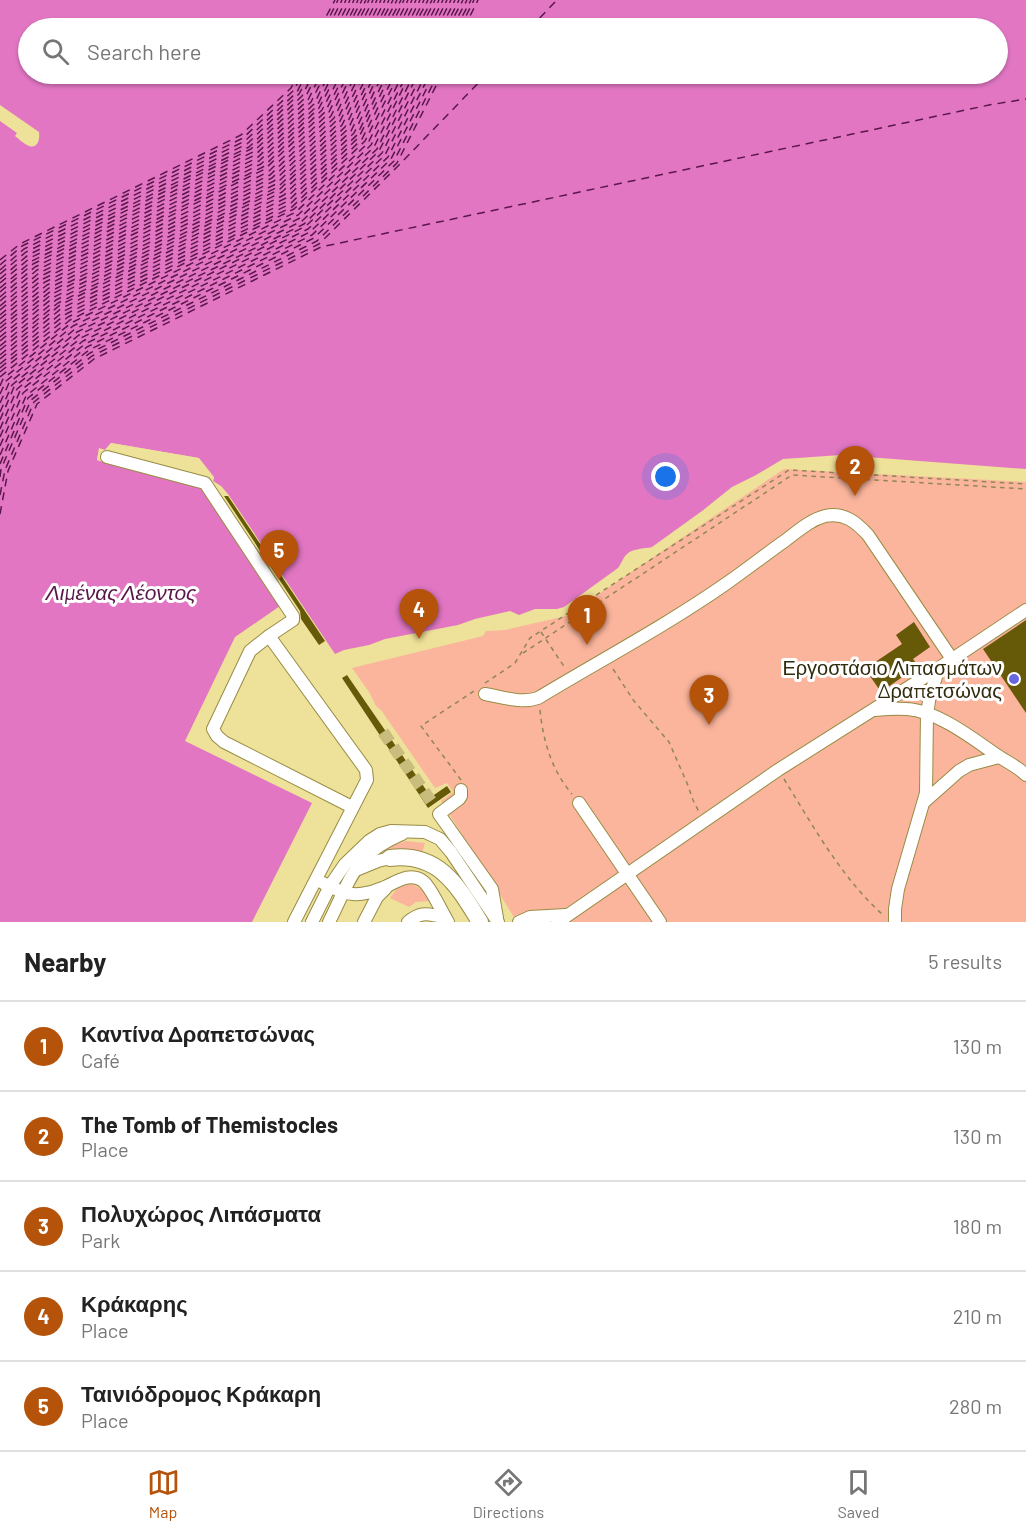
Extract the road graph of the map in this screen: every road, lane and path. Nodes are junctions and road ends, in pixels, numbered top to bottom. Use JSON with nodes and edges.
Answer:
{"nodes":[{"id":1,"x":108,"y":458,"type":"dead end"},
{"id":2,"x":1026,"y":484,"type":"edge"},
{"id":3,"x":1026,"y":489,"type":"edge"},
{"id":4,"x":1026,"y":610,"type":"edge"},
{"id":5,"x":541,"y":631,"type":"junction"},
{"id":6,"x":269,"y":636,"type":"junction"},
{"id":7,"x":545,"y":638,"type":"junction"},
{"id":8,"x":520,"y":654,"type":"junction"},
{"id":9,"x":605,"y":658,"type":"junction"},
{"id":10,"x":952,"y":659,"type":"junction"},
{"id":11,"x":939,"y":668,"type":"junction"},
{"id":12,"x":572,"y":678,"type":"junction"},
{"id":13,"x":485,"y":694,"type":"dead end"},
{"id":14,"x":538,"y":698,"type":"junction"},
{"id":15,"x":873,"y":710,"type":"junction"},
{"id":16,"x":927,"y":714,"type":"junction"},
{"id":17,"x":999,"y":757,"type":"junction"},
{"id":18,"x":778,"y":770,"type":"junction"},
{"id":19,"x":1026,"y":775,"type":"edge"},
{"id":20,"x":462,"y":786,"type":"joint"},
{"id":21,"x":924,"y":802,"type":"junction"},
{"id":22,"x":579,"y":803,"type":"joint"},
{"id":23,"x":352,"y":807,"type":"junction"},
{"id":24,"x":704,"y":821,"type":"junction"},
{"id":25,"x":406,"y":832,"type":"junction"},
{"id":26,"x":390,"y":858,"type":"joint"},
{"id":27,"x":355,"y":871,"type":"junction"},
{"id":28,"x":627,"y":873,"type":"junction"},
{"id":29,"x":315,"y":879,"type":"junction"},
{"id":30,"x":392,"y":883,"type":"junction"},
{"id":31,"x":330,"y":886,"type":"junction"},
{"id":32,"x":344,"y":893,"type":"junction"},
{"id":33,"x":562,"y":919,"type":"edge"},
{"id":34,"x":889,"y":919,"type":"edge"},
{"id":35,"x":447,"y":920,"type":"edge"},
{"id":36,"x":294,"y":922,"type":"edge"},
{"id":37,"x":312,"y":922,"type":"edge"},
{"id":38,"x":329,"y":922,"type":"edge"},
{"id":39,"x":364,"y":922,"type":"edge"},
{"id":40,"x":408,"y":922,"type":"edge"},
{"id":41,"x":480,"y":922,"type":"edge"},
{"id":42,"x":498,"y":922,"type":"edge"},
{"id":43,"x":519,"y":922,"type":"edge"},
{"id":44,"x":660,"y":922,"type":"edge"}],
"edges":[{"from":1,"to":6,"type":"street"},
{"from":2,"to":5,"type":"path"},
{"from":3,"to":7,"type":"path"},
{"from":4,"to":10,"type":"street"},
{"from":5,"to":7,"type":"path"},
{"from":5,"to":8,"type":"path"},
{"from":6,"to":23,"type":"street"},
{"from":6,"to":23,"type":"street"},
{"from":7,"to":8,"type":"path"},
{"from":7,"to":12,"type":"path"},
{"from":8,"to":20,"type":"path"},
{"from":9,"to":10,"type":"street"},
{"from":9,"to":12,"type":"street"},
{"from":9,"to":24,"type":"path"},
{"from":10,"to":11,"type":"street"},
{"from":11,"to":15,"type":"street"},
{"from":11,"to":16,"type":"street"},
{"from":12,"to":14,"type":"street"},
{"from":13,"to":14,"type":"street"},
{"from":14,"to":22,"type":"path"},
{"from":15,"to":16,"type":"street"},
{"from":15,"to":18,"type":"street"},
{"from":16,"to":17,"type":"street"},
{"from":16,"to":21,"type":"street"},
{"from":17,"to":19,"type":"street"},
{"from":17,"to":21,"type":"street"},
{"from":18,"to":24,"type":"street"},
{"from":18,"to":34,"type":"path"},
{"from":20,"to":42,"type":"street"},
{"from":21,"to":34,"type":"street"},
{"from":22,"to":28,"type":"street"},
{"from":23,"to":29,"type":"street"},
{"from":24,"to":28,"type":"street"},
{"from":25,"to":27,"type":"street"},
{"from":25,"to":31,"type":"street"},
{"from":25,"to":42,"type":"street"},
{"from":26,"to":27,"type":"street"},
{"from":26,"to":41,"type":"main road"},
{"from":27,"to":32,"type":"street"},
{"from":28,"to":33,"type":"street"},
{"from":28,"to":44,"type":"street"},
{"from":29,"to":31,"type":"street"},
{"from":29,"to":36,"type":"street"},
{"from":30,"to":32,"type":"street"},
{"from":30,"to":35,"type":"street"},
{"from":30,"to":39,"type":"street"},
{"from":31,"to":32,"type":"street"},
{"from":31,"to":37,"type":"street"},
{"from":32,"to":38,"type":"street"},
{"from":33,"to":43,"type":"street"},
{"from":35,"to":40,"type":"street"}]}
